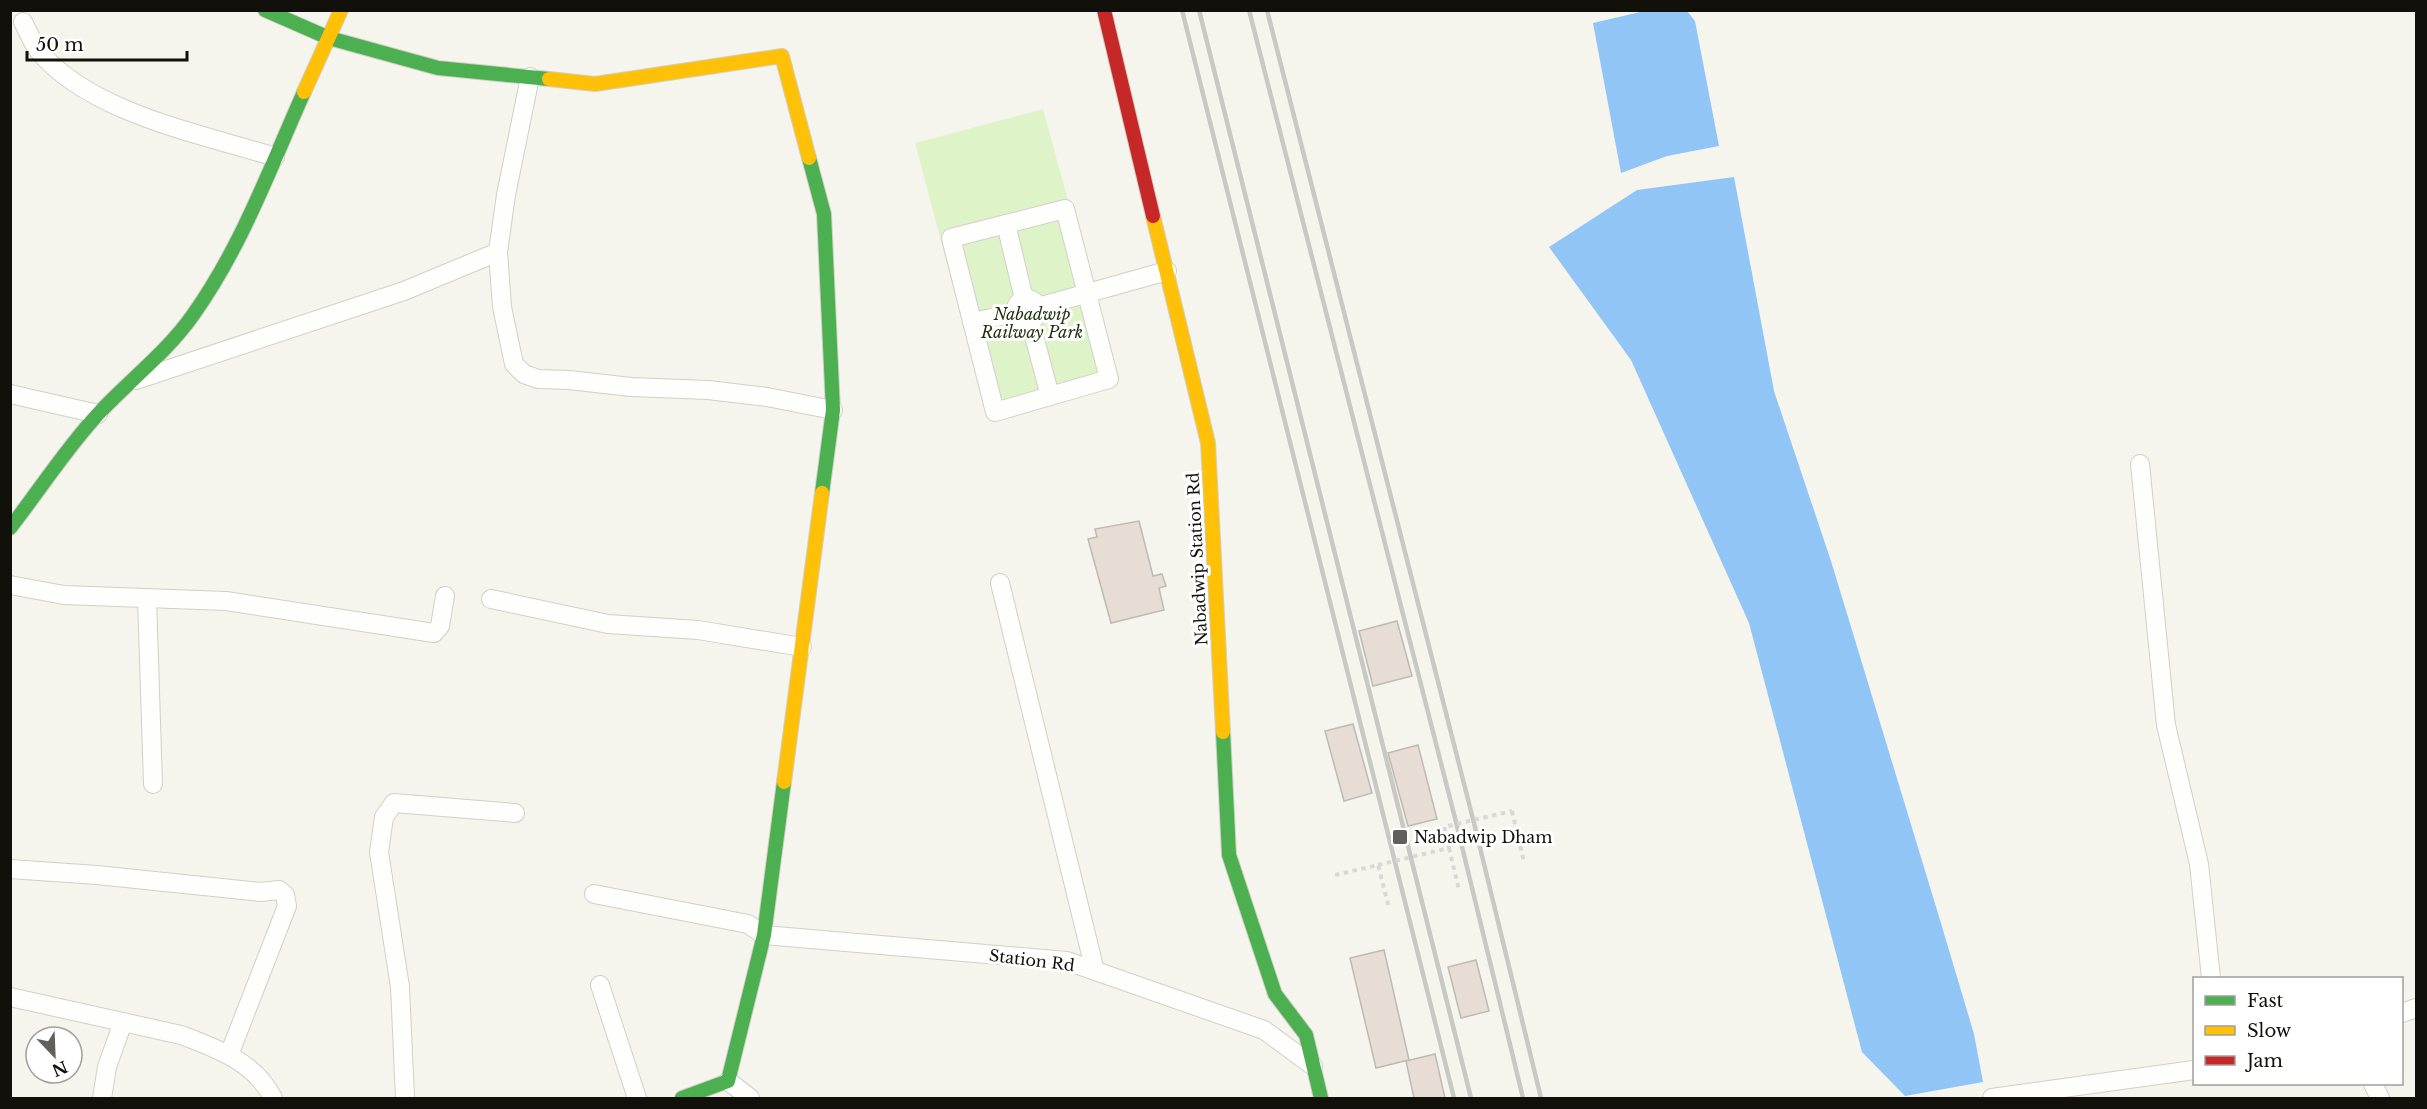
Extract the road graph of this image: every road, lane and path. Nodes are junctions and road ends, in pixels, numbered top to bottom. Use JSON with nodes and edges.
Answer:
{"nodes":[{"id":1,"x":265,"y":10,"type":"edge"},
{"id":2,"x":341,"y":10,"type":"edge"},
{"id":3,"x":1104,"y":10,"type":"edge"},
{"id":4,"x":23,"y":22,"type":"dead end"},
{"id":5,"x":329,"y":38,"type":"junction"},
{"id":6,"x":530,"y":77,"type":"junction"},
{"id":7,"x":275,"y":157,"type":"junction"},
{"id":8,"x":1006,"y":224,"type":"junction"},
{"id":9,"x":498,"y":252,"type":"junction"},
{"id":10,"x":1167,"y":271,"type":"junction"},
{"id":11,"x":1086,"y":292,"type":"junction"},
{"id":12,"x":1027,"y":310,"type":"junction"},
{"id":13,"x":972,"y":322,"type":"junction"},
{"id":14,"x":131,"y":381,"type":"junction"},
{"id":15,"x":10,"y":394,"type":"edge"},
{"id":16,"x":1050,"y":396,"type":"junction"},
{"id":17,"x":833,"y":410,"type":"junction"},
{"id":18,"x":98,"y":414,"type":"junction"},
{"id":19,"x":2140,"y":465,"type":"dead end"},
{"id":20,"x":10,"y":528,"type":"edge"},
{"id":21,"x":1000,"y":583,"type":"dead end"},
{"id":22,"x":10,"y":585,"type":"edge"},
{"id":23,"x":445,"y":596,"type":"dead end"},
{"id":24,"x":147,"y":598,"type":"junction"},
{"id":25,"x":491,"y":599,"type":"dead end"},
{"id":26,"x":802,"y":647,"type":"junction"},
{"id":27,"x":153,"y":784,"type":"dead end"},
{"id":28,"x":515,"y":813,"type":"dead end"},
{"id":29,"x":1449,"y":848,"type":"junction"},
{"id":30,"x":1524,"y":862,"type":"dead end"},
{"id":31,"x":1378,"y":865,"type":"junction"},
{"id":32,"x":10,"y":869,"type":"edge"},
{"id":33,"x":1335,"y":875,"type":"dead end"},
{"id":34,"x":1459,"y":890,"type":"dead end"},
{"id":35,"x":594,"y":894,"type":"dead end"},
{"id":36,"x":1389,"y":908,"type":"dead end"},
{"id":37,"x":764,"y":934,"type":"junction"},
{"id":38,"x":1095,"y":971,"type":"junction"},
{"id":39,"x":2211,"y":977,"type":"edge"},
{"id":40,"x":600,"y":985,"type":"dead end"},
{"id":41,"x":10,"y":997,"type":"edge"},
{"id":42,"x":123,"y":1022,"type":"junction"},
{"id":43,"x":229,"y":1054,"type":"junction"},
{"id":44,"x":1313,"y":1066,"type":"junction"},
{"id":45,"x":2193,"y":1070,"type":"edge"},
{"id":46,"x":727,"y":1090,"type":"edge"},
{"id":47,"x":102,"y":1098,"type":"edge"},
{"id":48,"x":273,"y":1098,"type":"edge"},
{"id":49,"x":405,"y":1098,"type":"edge"},
{"id":50,"x":637,"y":1098,"type":"edge"},
{"id":51,"x":682,"y":1098,"type":"edge"},
{"id":52,"x":750,"y":1098,"type":"edge"},
{"id":53,"x":1321,"y":1098,"type":"edge"},
{"id":54,"x":1992,"y":1098,"type":"edge"}],
"edges":[{"from":1,"to":5,"type":"street"},
{"from":2,"to":5,"type":"street"},
{"from":3,"to":10,"type":"street","name":"Nabadwip Station Rd"},
{"from":4,"to":7,"type":"street"},
{"from":5,"to":6,"type":"street"},
{"from":5,"to":7,"type":"street"},
{"from":6,"to":9,"type":"street"},
{"from":6,"to":17,"type":"street"},
{"from":7,"to":14,"type":"street"},
{"from":8,"to":11,"type":"street"},
{"from":8,"to":12,"type":"street"},
{"from":8,"to":13,"type":"street"},
{"from":9,"to":14,"type":"street"},
{"from":9,"to":17,"type":"street"},
{"from":10,"to":11,"type":"street"},
{"from":10,"to":44,"type":"street","name":"Nabadwip Station Rd"},
{"from":11,"to":12,"type":"street"},
{"from":11,"to":16,"type":"street"},
{"from":12,"to":13,"type":"street"},
{"from":12,"to":16,"type":"street"},
{"from":13,"to":16,"type":"street"},
{"from":14,"to":18,"type":"street"},
{"from":15,"to":18,"type":"street"},
{"from":17,"to":26,"type":"street"},
{"from":18,"to":20,"type":"street"},
{"from":19,"to":39,"type":"street"},
{"from":21,"to":38,"type":"street"},
{"from":22,"to":24,"type":"street"},
{"from":23,"to":24,"type":"street"},
{"from":24,"to":27,"type":"street"},
{"from":25,"to":26,"type":"street"},
{"from":26,"to":37,"type":"street"},
{"from":28,"to":49,"type":"street"},
{"from":29,"to":30,"type":"path","bridge":true},
{"from":29,"to":31,"type":"path","bridge":true},
{"from":29,"to":34,"type":"path"},
{"from":31,"to":33,"type":"path"},
{"from":31,"to":36,"type":"path"},
{"from":32,"to":43,"type":"street"},
{"from":35,"to":37,"type":"street","name":"Station Rd"},
{"from":37,"to":38,"type":"street","name":"Station Rd"},
{"from":37,"to":46,"type":"street"},
{"from":38,"to":44,"type":"street","name":"Station Rd"},
{"from":40,"to":50,"type":"street"},
{"from":41,"to":42,"type":"street"},
{"from":42,"to":43,"type":"street"},
{"from":42,"to":47,"type":"street"},
{"from":43,"to":48,"type":"street"},
{"from":44,"to":53,"type":"street","name":"Nabadwip Station Rd"},
{"from":45,"to":54,"type":"street"},
{"from":46,"to":51,"type":"street"},
{"from":46,"to":52,"type":"street"}]}
